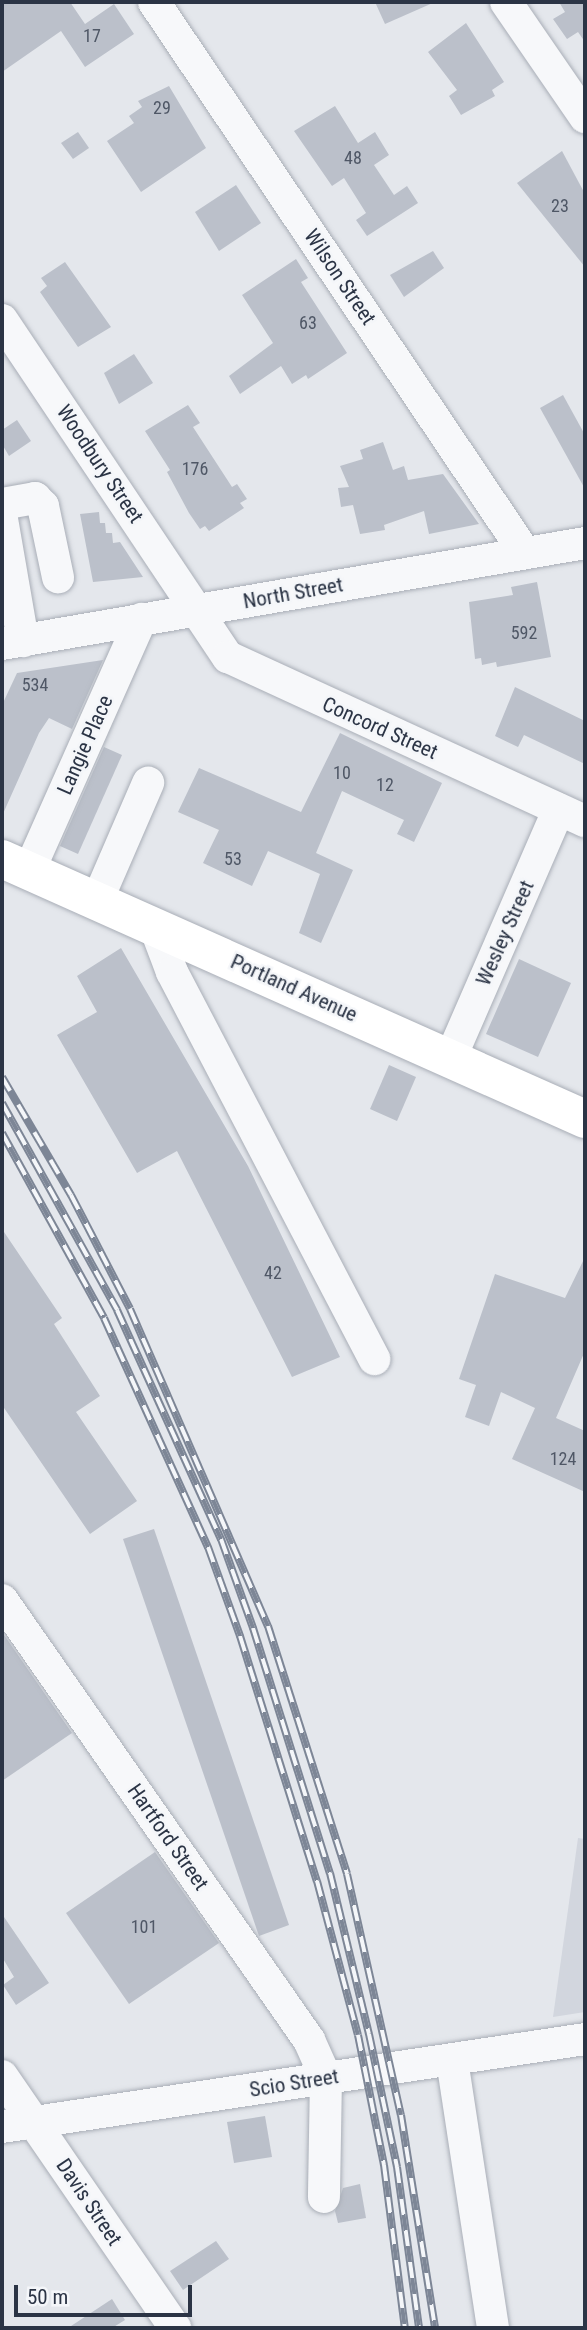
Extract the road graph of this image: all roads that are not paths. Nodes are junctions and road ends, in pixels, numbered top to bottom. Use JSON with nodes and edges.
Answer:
{"nodes":[{"id":1,"x":154,"y":2,"type":"edge"},
{"id":2,"x":506,"y":2,"type":"edge"},
{"id":3,"x":585,"y":117,"type":"edge"},
{"id":4,"x":2,"y":320,"type":"edge"},
{"id":5,"x":2,"y":504,"type":"edge"},
{"id":6,"x":2,"y":519,"type":"edge"},
{"id":7,"x":585,"y":543,"type":"edge"},
{"id":8,"x":525,"y":553,"type":"junction"},
{"id":9,"x":58,"y":577,"type":"dead end"},
{"id":10,"x":198,"y":609,"type":"junction"},
{"id":11,"x":141,"y":619,"type":"junction"},
{"id":12,"x":12,"y":642,"type":"edge"},
{"id":13,"x":148,"y":783,"type":"dead end"},
{"id":14,"x":572,"y":815,"type":"edge"},
{"id":15,"x":15,"y":865,"type":"edge"},
{"id":16,"x":97,"y":901,"type":"junction"},
{"id":17,"x":155,"y":927,"type":"junction"},
{"id":18,"x":451,"y":1057,"type":"junction"},
{"id":19,"x":585,"y":1119,"type":"edge"},
{"id":20,"x":374,"y":1359,"type":"dead end"},
{"id":21,"x":2,"y":1600,"type":"edge"},
{"id":22,"x":585,"y":2039,"type":"edge"},
{"id":23,"x":452,"y":2060,"type":"junction"},
{"id":24,"x":2,"y":2076,"type":"edge"},
{"id":25,"x":327,"y":2078,"type":"junction"},
{"id":26,"x":34,"y":2122,"type":"junction"},
{"id":27,"x":2,"y":2127,"type":"edge"},
{"id":28,"x":324,"y":2197,"type":"dead end"},
{"id":29,"x":175,"y":2328,"type":"edge"},
{"id":30,"x":494,"y":2328,"type":"edge"}],
"edges":[{"from":1,"to":8,"type":"street","name":"Wilson Street"},
{"from":2,"to":3,"type":"street"},
{"from":4,"to":10,"type":"street","name":"Woodbury Street"},
{"from":5,"to":9,"type":"street"},
{"from":6,"to":12,"type":"street"},
{"from":7,"to":8,"type":"street","name":"North Street"},
{"from":8,"to":10,"type":"street","name":"North Street"},
{"from":10,"to":11,"type":"street","name":"North Street"},
{"from":10,"to":14,"type":"street","name":"Concord Street"},
{"from":11,"to":12,"type":"street","name":"North Street"},
{"from":11,"to":15,"type":"street","name":"Langie Place"},
{"from":13,"to":16,"type":"street"},
{"from":14,"to":18,"type":"street","name":"Wesley Street"},
{"from":15,"to":16,"type":"main road","name":"Portland Avenue"},
{"from":16,"to":17,"type":"main road","name":"Portland Avenue"},
{"from":17,"to":18,"type":"main road","name":"Portland Avenue"},
{"from":17,"to":20,"type":"street"},
{"from":18,"to":19,"type":"main road","name":"Portland Avenue"},
{"from":21,"to":25,"type":"street","name":"Hartford Street"},
{"from":22,"to":23,"type":"street","name":"Scio Street"},
{"from":23,"to":25,"type":"street","name":"Scio Street"},
{"from":23,"to":30,"type":"street"},
{"from":24,"to":26,"type":"street","name":"Davis Street"},
{"from":25,"to":26,"type":"street","name":"Scio Street"},
{"from":25,"to":28,"type":"street"},
{"from":26,"to":27,"type":"street","name":"Scio Street"},
{"from":26,"to":29,"type":"street","name":"Davis Street"}]}
